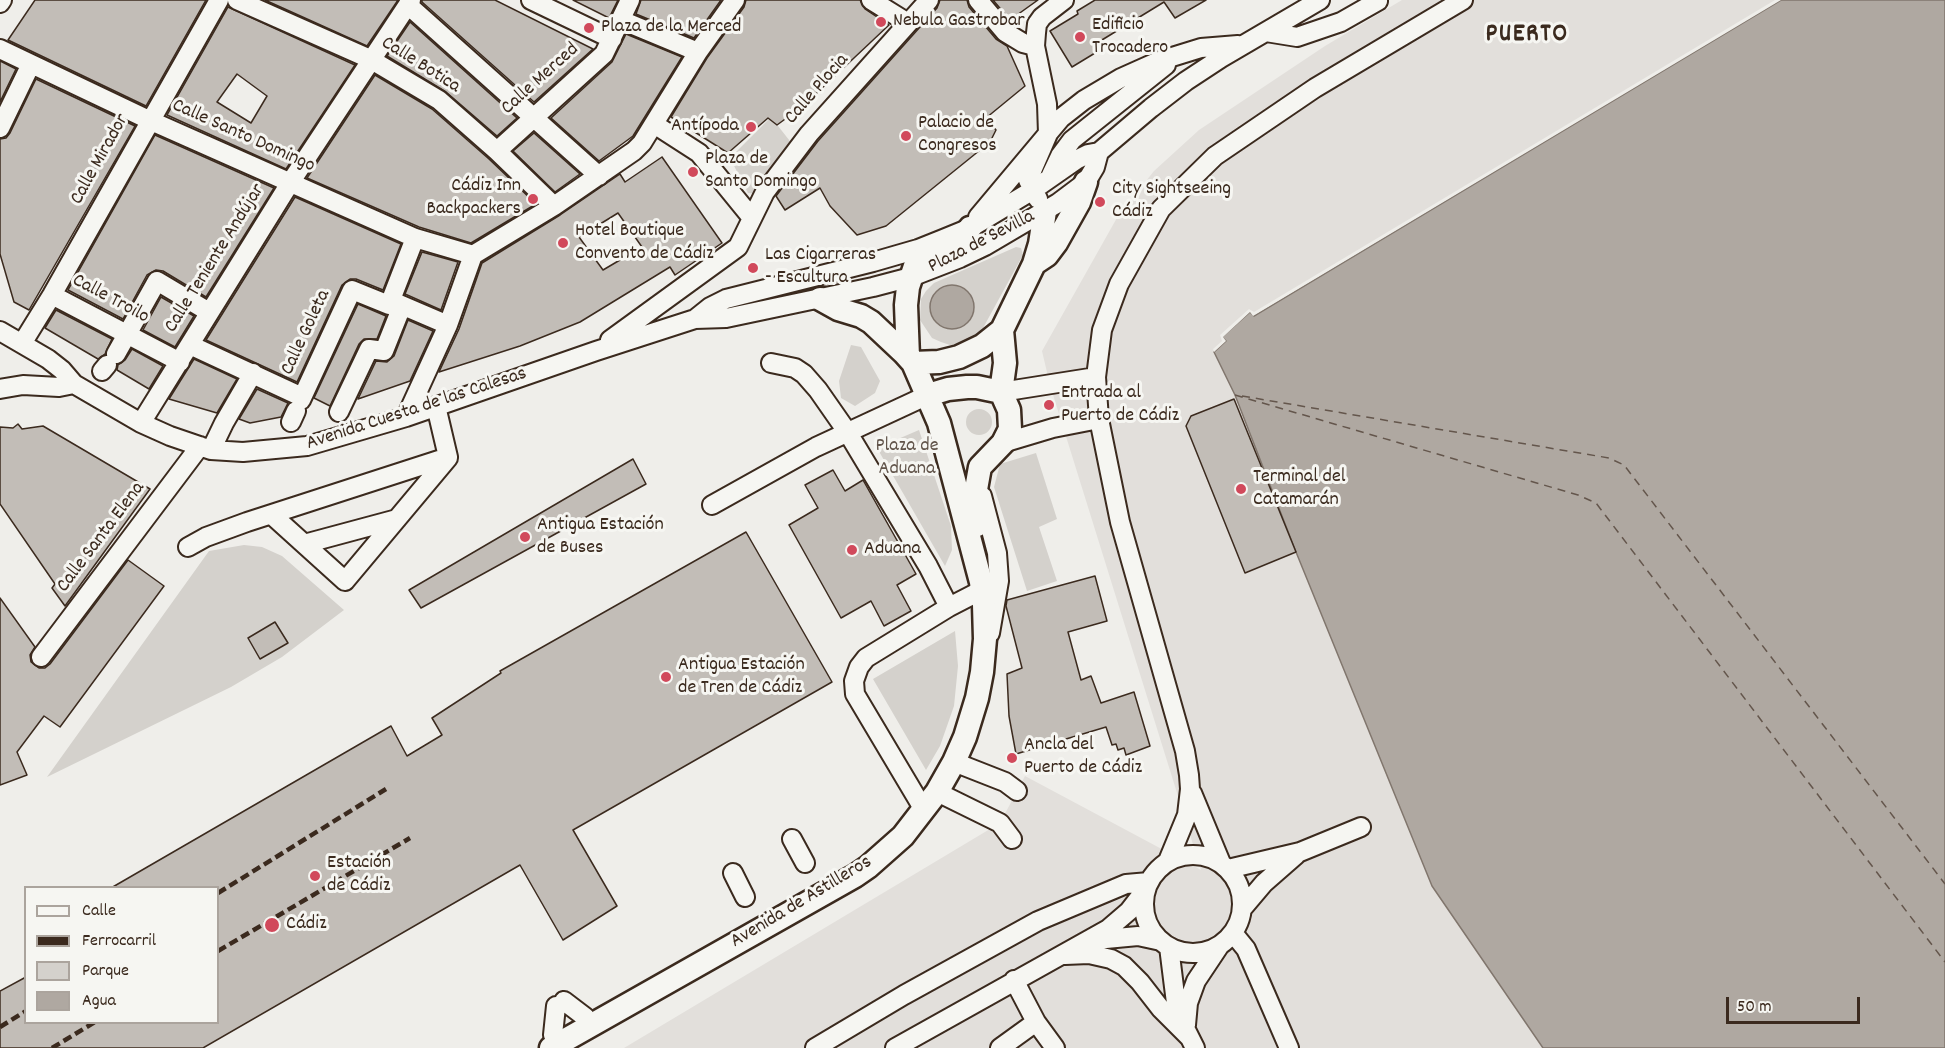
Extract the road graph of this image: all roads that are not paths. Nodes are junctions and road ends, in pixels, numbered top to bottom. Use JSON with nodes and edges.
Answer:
{"nodes":[{"id":1,"x":219,"y":0,"type":"edge"},
{"id":2,"x":237,"y":0,"type":"edge"},
{"id":3,"x":531,"y":0,"type":"edge"},
{"id":4,"x":630,"y":0,"type":"edge"},
{"id":5,"x":735,"y":0,"type":"edge"},
{"id":6,"x":871,"y":0,"type":"edge"},
{"id":7,"x":929,"y":0,"type":"edge"},
{"id":8,"x":978,"y":0,"type":"edge"},
{"id":9,"x":1064,"y":0,"type":"edge"},
{"id":10,"x":1320,"y":0,"type":"edge"},
{"id":11,"x":1463,"y":0,"type":"edge"},
{"id":12,"x":1378,"y":1,"type":"edge"},
{"id":13,"x":409,"y":2,"type":"edge"},
{"id":14,"x":621,"y":20,"type":"junction"},
{"id":15,"x":908,"y":23,"type":"junction"},
{"id":16,"x":1266,"y":32,"type":"junction"},
{"id":17,"x":612,"y":39,"type":"junction"},
{"id":18,"x":1245,"y":44,"type":"junction"},
{"id":19,"x":1035,"y":46,"type":"junction"},
{"id":20,"x":0,"y":49,"type":"edge"},
{"id":21,"x":698,"y":52,"type":"junction"},
{"id":22,"x":1180,"y":55,"type":"junction"},
{"id":23,"x":370,"y":59,"type":"junction"},
{"id":24,"x":31,"y":64,"type":"junction"},
{"id":25,"x":534,"y":116,"type":"junction"},
{"id":26,"x":149,"y":120,"type":"junction"},
{"id":27,"x":654,"y":124,"type":"junction"},
{"id":28,"x":0,"y":128,"type":"edge"},
{"id":29,"x":1048,"y":134,"type":"junction"},
{"id":30,"x":497,"y":151,"type":"junction"},
{"id":31,"x":1099,"y":152,"type":"junction"},
{"id":32,"x":599,"y":176,"type":"junction"},
{"id":33,"x":1049,"y":178,"type":"junction"},
{"id":34,"x":1086,"y":182,"type":"junction"},
{"id":35,"x":290,"y":183,"type":"junction"},
{"id":36,"x":1033,"y":190,"type":"junction"},
{"id":37,"x":554,"y":206,"type":"junction"},
{"id":38,"x":1045,"y":212,"type":"junction"},
{"id":39,"x":752,"y":218,"type":"junction"},
{"id":40,"x":970,"y":228,"type":"junction"},
{"id":41,"x":415,"y":238,"type":"junction"},
{"id":42,"x":473,"y":255,"type":"junction"},
{"id":43,"x":1034,"y":264,"type":"junction"},
{"id":44,"x":910,"y":277,"type":"junction"},
{"id":45,"x":52,"y":295,"type":"junction"},
{"id":46,"x":820,"y":299,"type":"junction"},
{"id":47,"x":394,"y":304,"type":"junction"},
{"id":48,"x":209,"y":312,"type":"junction"},
{"id":49,"x":695,"y":319,"type":"junction"},
{"id":50,"x":448,"y":325,"type":"junction"},
{"id":51,"x":1002,"y":330,"type":"junction"},
{"id":52,"x":0,"y":331,"type":"edge"},
{"id":53,"x":127,"y":335,"type":"junction"},
{"id":54,"x":23,"y":342,"type":"junction"},
{"id":55,"x":190,"y":345,"type":"junction"},
{"id":56,"x":596,"y":351,"type":"junction"},
{"id":57,"x":910,"y":360,"type":"junction"},
{"id":58,"x":180,"y":362,"type":"junction"},
{"id":59,"x":108,"y":363,"type":"dead end"},
{"id":60,"x":771,"y":363,"type":"dead end"},
{"id":61,"x":253,"y":374,"type":"junction"},
{"id":62,"x":0,"y":376,"type":"edge"},
{"id":63,"x":1096,"y":377,"type":"junction"},
{"id":64,"x":74,"y":384,"type":"junction"},
{"id":65,"x":23,"y":385,"type":"junction"},
{"id":66,"x":0,"y":389,"type":"edge"},
{"id":67,"x":1001,"y":392,"type":"junction"},
{"id":68,"x":928,"y":395,"type":"junction"},
{"id":69,"x":436,"y":406,"type":"junction"},
{"id":70,"x":339,"y":412,"type":"dead end"},
{"id":71,"x":406,"y":417,"type":"junction"},
{"id":72,"x":1099,"y":419,"type":"junction"},
{"id":73,"x":141,"y":423,"type":"junction"},
{"id":74,"x":848,"y":433,"type":"junction"},
{"id":75,"x":943,"y":436,"type":"junction"},
{"id":76,"x":205,"y":448,"type":"junction"},
{"id":77,"x":997,"y":448,"type":"junction"},
{"id":78,"x":448,"y":457,"type":"junction"},
{"id":79,"x":978,"y":473,"type":"junction"},
{"id":80,"x":712,"y":506,"type":"dead end"},
{"id":81,"x":272,"y":515,"type":"junction"},
{"id":82,"x":397,"y":519,"type":"junction"},
{"id":83,"x":304,"y":544,"type":"junction"},
{"id":84,"x":188,"y":547,"type":"dead end"},
{"id":85,"x":982,"y":586,"type":"junction"},
{"id":86,"x":949,"y":607,"type":"junction"},
{"id":87,"x":984,"y":655,"type":"junction"},
{"id":88,"x":41,"y":657,"type":"dead end"},
{"id":89,"x":954,"y":762,"type":"junction"},
{"id":90,"x":1190,"y":789,"type":"junction"},
{"id":91,"x":1017,"y":791,"type":"dead end"},
{"id":92,"x":931,"y":801,"type":"junction"},
{"id":93,"x":1361,"y":827,"type":"dead end"},
{"id":94,"x":1012,"y":839,"type":"dead end"},
{"id":95,"x":792,"y":840,"type":"dead end"},
{"id":96,"x":1300,"y":852,"type":"junction"},
{"id":97,"x":1168,"y":861,"type":"junction"},
{"id":98,"x":805,"y":863,"type":"dead end"},
{"id":99,"x":1224,"y":866,"type":"junction"},
{"id":100,"x":733,"y":873,"type":"dead end"},
{"id":101,"x":1148,"y":885,"type":"junction"},
{"id":102,"x":745,"y":897,"type":"dead end"},
{"id":103,"x":1242,"y":909,"type":"junction"},
{"id":104,"x":1226,"y":939,"type":"junction"},
{"id":105,"x":1085,"y":942,"type":"junction"},
{"id":106,"x":1165,"y":944,"type":"junction"},
{"id":107,"x":1060,"y":955,"type":"junction"},
{"id":108,"x":1014,"y":980,"type":"junction"},
{"id":109,"x":1036,"y":1022,"type":"junction"},
{"id":110,"x":589,"y":1026,"type":"junction"},
{"id":111,"x":1281,"y":1027,"type":"junction"},
{"id":112,"x":1190,"y":1038,"type":"edge"},
{"id":113,"x":555,"y":1046,"type":"edge"},
{"id":114,"x":815,"y":1048,"type":"edge"},
{"id":115,"x":895,"y":1048,"type":"edge"},
{"id":116,"x":1000,"y":1048,"type":"edge"},
{"id":117,"x":1055,"y":1048,"type":"edge"},
{"id":118,"x":1289,"y":1048,"type":"edge"},
{"id":119,"x":1297,"y":1048,"type":"edge"}],
"edges":[{"from":1,"to":26,"type":"street","name":"Calle Mirador"},
{"from":2,"to":23,"type":"street","name":"Calle Botica"},
{"from":3,"to":17,"type":"street"},
{"from":4,"to":14,"type":"street"},
{"from":5,"to":21,"type":"street"},
{"from":6,"to":15,"type":"street"},
{"from":7,"to":15,"type":"street","name":"Calle Plocia"},
{"from":8,"to":19,"type":"street"},
{"from":9,"to":19,"type":"street"},
{"from":10,"to":16,"type":"street"},
{"from":11,"to":63,"type":"street"},
{"from":12,"to":16,"type":"street"},
{"from":13,"to":23,"type":"street","name":"Calle Teniente Andújar"},
{"from":13,"to":25,"type":"street"},
{"from":14,"to":17,"type":"street"},
{"from":14,"to":21,"type":"street"},
{"from":15,"to":39,"type":"street","name":"Calle Plocia"},
{"from":16,"to":18,"type":"street"},
{"from":17,"to":25,"type":"street","name":"Calle Merced"},
{"from":18,"to":22,"type":"street"},
{"from":18,"to":31,"type":"street"},
{"from":19,"to":29,"type":"street"},
{"from":20,"to":24,"type":"street","name":"Calle Santo Domingo"},
{"from":21,"to":27,"type":"street"},
{"from":22,"to":29,"type":"street"},
{"from":22,"to":33,"type":"street"},
{"from":23,"to":30,"type":"street","name":"Calle Botica"},
{"from":23,"to":35,"type":"street","name":"Calle Teniente Andújar"},
{"from":24,"to":26,"type":"street","name":"Calle Santo Domingo"},
{"from":24,"to":28,"type":"street"},
{"from":25,"to":30,"type":"street","name":"Calle Merced"},
{"from":25,"to":32,"type":"street"},
{"from":26,"to":35,"type":"street","name":"Calle Santo Domingo"},
{"from":26,"to":45,"type":"street","name":"Calle Mirador"},
{"from":27,"to":32,"type":"street"},
{"from":27,"to":39,"type":"street"},
{"from":29,"to":36,"type":"street"},
{"from":29,"to":40,"type":"street"},
{"from":30,"to":37,"type":"street","name":"Calle Botica"},
{"from":31,"to":33,"type":"street","name":"Avenida Cuesta de las Calesas"},
{"from":31,"to":34,"type":"street"},
{"from":32,"to":37,"type":"street"},
{"from":33,"to":36,"type":"street","name":"Avenida Cuesta de las Calesas"},
{"from":34,"to":38,"type":"street"},
{"from":34,"to":43,"type":"main road","name":"Plaza de Sevilla"},
{"from":35,"to":41,"type":"street","name":"Calle Santo Domingo"},
{"from":35,"to":48,"type":"street","name":"Calle Teniente Andújar"},
{"from":36,"to":38,"type":"street"},
{"from":36,"to":40,"type":"street","name":"Avenida Cuesta de las Calesas"},
{"from":37,"to":42,"type":"street"},
{"from":38,"to":43,"type":"main road","name":"Plaza de Sevilla"},
{"from":38,"to":44,"type":"street","name":"Plaza de Sevilla"},
{"from":39,"to":56,"type":"street","name":"Calle Plocia"},
{"from":40,"to":44,"type":"main road","name":"Avenida Cuesta de las Calesas"},
{"from":40,"to":49,"type":"street","name":"Avenida Cuesta de las Calesas"},
{"from":41,"to":42,"type":"street","name":"Calle Santo Domingo"},
{"from":41,"to":47,"type":"street"},
{"from":42,"to":50,"type":"street"},
{"from":43,"to":51,"type":"main road","name":"Plaza de Sevilla"},
{"from":44,"to":46,"type":"street","name":"Avenida Cuesta de las Calesas"},
{"from":44,"to":57,"type":"main road","name":"Plaza de Sevilla"},
{"from":45,"to":53,"type":"street","name":"Calle Troilo"},
{"from":45,"to":54,"type":"street","name":"Calle Mirador"},
{"from":46,"to":49,"type":"street","name":"Avenida Cuesta de las Calesas"},
{"from":46,"to":57,"type":"main road","name":"Plaza de Sevilla"},
{"from":47,"to":50,"type":"street"},
{"from":47,"to":61,"type":"street","name":"Calle Goleta"},
{"from":47,"to":70,"type":"street"},
{"from":48,"to":53,"type":"street"},
{"from":48,"to":55,"type":"street","name":"Calle Teniente Andújar"},
{"from":49,"to":56,"type":"street","name":"Avenida Cuesta de las Calesas"},
{"from":50,"to":71,"type":"street"},
{"from":51,"to":57,"type":"main road","name":"Plaza de Sevilla"},
{"from":51,"to":67,"type":"main road"},
{"from":52,"to":54,"type":"street","name":"Avenida Cuesta de las Calesas"},
{"from":53,"to":58,"type":"street","name":"Calle Troilo"},
{"from":53,"to":59,"type":"street"},
{"from":54,"to":64,"type":"street","name":"Avenida Cuesta de las Calesas"},
{"from":55,"to":58,"type":"street","name":"Calle Teniente Andújar"},
{"from":55,"to":61,"type":"street"},
{"from":56,"to":69,"type":"street","name":"Avenida Cuesta de las Calesas"},
{"from":57,"to":68,"type":"main road","name":"Plaza de Sevilla"},
{"from":58,"to":73,"type":"street","name":"Calle Teniente Andújar"},
{"from":60,"to":74,"type":"street"},
{"from":61,"to":76,"type":"street","name":"Calle Santa Elena"},
{"from":62,"to":65,"type":"street"},
{"from":63,"to":67,"type":"street"},
{"from":63,"to":72,"type":"street"},
{"from":64,"to":65,"type":"street"},
{"from":64,"to":73,"type":"street","name":"Avenida Cuesta de las Calesas"},
{"from":65,"to":66,"type":"street"},
{"from":67,"to":68,"type":"main road"},
{"from":67,"to":77,"type":"main road"},
{"from":68,"to":74,"type":"street"},
{"from":68,"to":75,"type":"main road","name":"Plaza de Sevilla"},
{"from":69,"to":71,"type":"street","name":"Avenida Cuesta de las Calesas"},
{"from":69,"to":78,"type":"street"},
{"from":71,"to":76,"type":"street","name":"Avenida Cuesta de las Calesas"},
{"from":72,"to":77,"type":"street"},
{"from":72,"to":90,"type":"street"},
{"from":73,"to":76,"type":"street","name":"Avenida Cuesta de las Calesas"},
{"from":74,"to":80,"type":"street"},
{"from":74,"to":86,"type":"street"},
{"from":75,"to":77,"type":"main road"},
{"from":75,"to":85,"type":"main road","name":"Plaza de Sevilla"},
{"from":76,"to":88,"type":"street","name":"Calle Santa Elena"},
{"from":77,"to":79,"type":"main road"},
{"from":78,"to":81,"type":"street"},
{"from":78,"to":82,"type":"street"},
{"from":79,"to":85,"type":"main road"},
{"from":79,"to":87,"type":"street"},
{"from":81,"to":83,"type":"street"},
{"from":81,"to":84,"type":"street"},
{"from":82,"to":83,"type":"street"},
{"from":82,"to":83,"type":"street"},
{"from":85,"to":86,"type":"street"},
{"from":85,"to":87,"type":"main road","name":"Avenida de Astilleros"},
{"from":86,"to":92,"type":"street"},
{"from":87,"to":89,"type":"main road","name":"Avenida de Astilleros"},
{"from":89,"to":91,"type":"street"},
{"from":89,"to":92,"type":"main road","name":"Avenida de Astilleros"},
{"from":90,"to":97,"type":"street"},
{"from":90,"to":99,"type":"street"},
{"from":92,"to":94,"type":"street"},
{"from":92,"to":110,"type":"main road","name":"Avenida de Astilleros"},
{"from":93,"to":96,"type":"street"},
{"from":95,"to":98,"type":"street"},
{"from":96,"to":99,"type":"street"},
{"from":96,"to":103,"type":"street"},
{"from":97,"to":99,"type":"street"},
{"from":97,"to":101,"type":"street"},
{"from":99,"to":103,"type":"street"},
{"from":100,"to":102,"type":"street"},
{"from":101,"to":105,"type":"street"},
{"from":101,"to":106,"type":"street"},
{"from":101,"to":114,"type":"street"},
{"from":103,"to":104,"type":"street"},
{"from":104,"to":106,"type":"street"},
{"from":104,"to":111,"type":"street"},
{"from":104,"to":112,"type":"street"},
{"from":105,"to":106,"type":"street"},
{"from":105,"to":107,"type":"street"},
{"from":106,"to":112,"type":"street"},
{"from":107,"to":108,"type":"street"},
{"from":107,"to":112,"type":"street"},
{"from":108,"to":109,"type":"street"},
{"from":108,"to":115,"type":"street"},
{"from":109,"to":116,"type":"street"},
{"from":109,"to":117,"type":"street"},
{"from":110,"to":113,"type":"main road","name":"Avenida de Astilleros"},
{"from":110,"to":113,"type":"street"},
{"from":111,"to":118,"type":"street"},
{"from":111,"to":119,"type":"street"}]}
